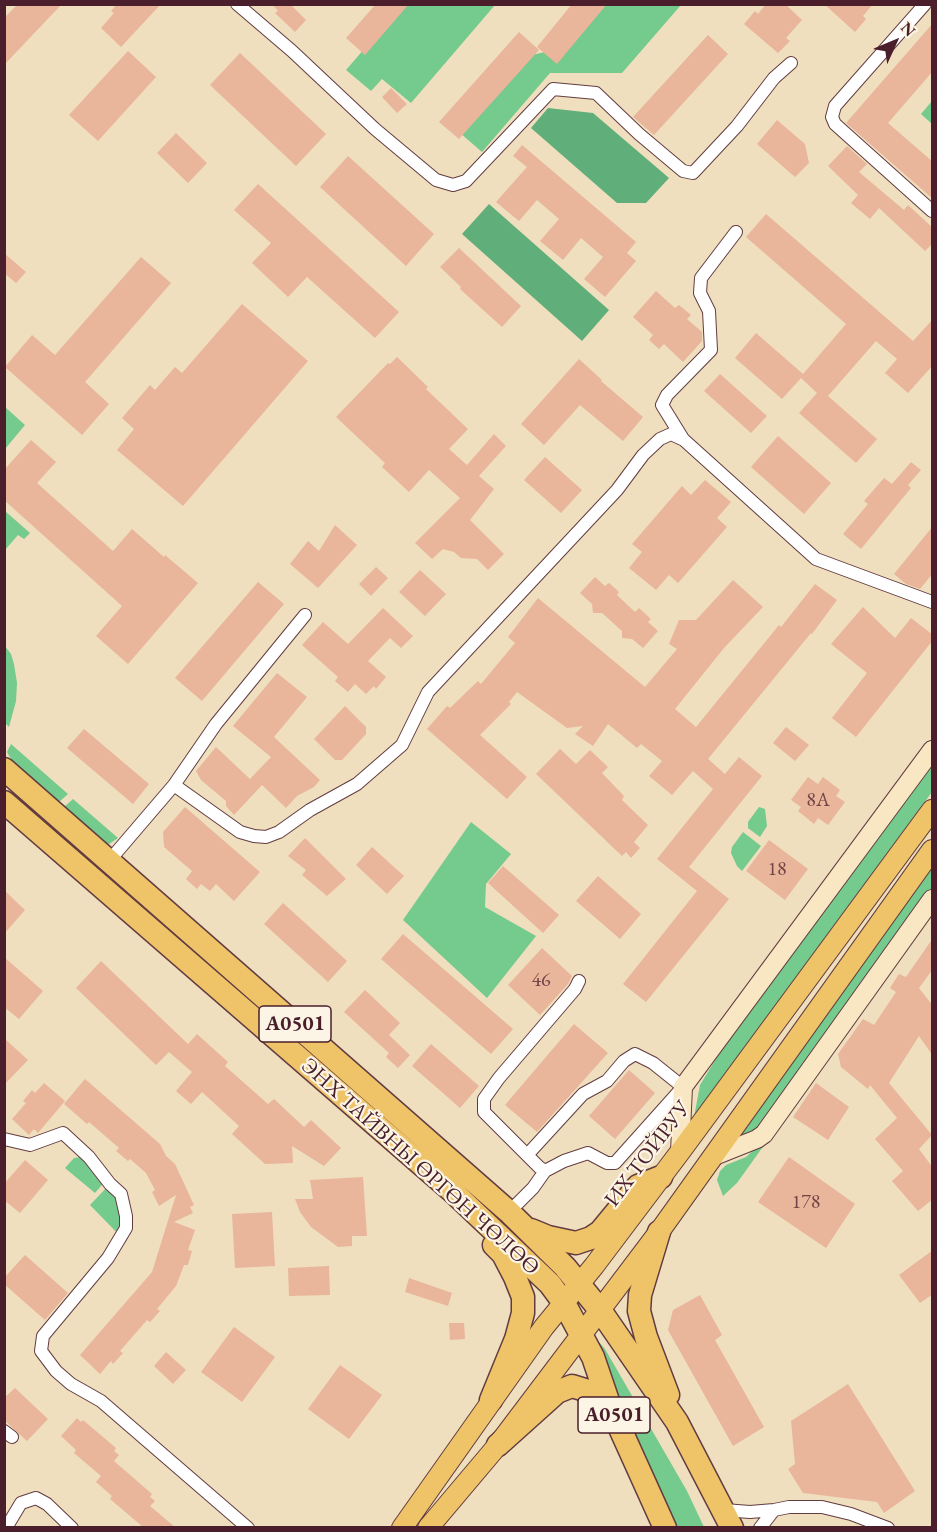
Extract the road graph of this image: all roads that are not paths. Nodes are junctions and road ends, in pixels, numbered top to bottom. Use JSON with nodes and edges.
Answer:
{"nodes":[{"id":1,"x":237,"y":4,"type":"edge"},
{"id":2,"x":925,"y":4,"type":"edge"},
{"id":3,"x":791,"y":63,"type":"dead end"},
{"id":4,"x":933,"y":211,"type":"edge"},
{"id":5,"x":736,"y":232,"type":"dead end"},
{"id":6,"x":684,"y":440,"type":"junction"},
{"id":7,"x":933,"y":602,"type":"edge"},
{"id":8,"x":304,"y":615,"type":"dead end"},
{"id":9,"x":933,"y":750,"type":"edge"},
{"id":10,"x":4,"y":769,"type":"edge"},
{"id":11,"x":174,"y":785,"type":"junction"},
{"id":12,"x":4,"y":801,"type":"edge"},
{"id":13,"x":933,"y":810,"type":"edge"},
{"id":14,"x":933,"y":850,"type":"edge"},
{"id":15,"x":109,"y":861,"type":"junction"},
{"id":16,"x":933,"y":898,"type":"edge"},
{"id":17,"x":579,"y":981,"type":"dead end"},
{"id":18,"x":683,"y":1086,"type":"junction"},
{"id":19,"x":4,"y":1139,"type":"edge"},
{"id":20,"x":680,"y":1152,"type":"junction"},
{"id":21,"x":528,"y":1154,"type":"junction"},
{"id":22,"x":712,"y":1157,"type":"junction"},
{"id":23,"x":546,"y":1171,"type":"junction"},
{"id":24,"x":661,"y":1177,"type":"junction"},
{"id":25,"x":451,"y":1190,"type":"junction"},
{"id":26,"x":509,"y":1212,"type":"junction"},
{"id":27,"x":528,"y":1229,"type":"junction"},
{"id":28,"x":659,"y":1232,"type":"junction"},
{"id":29,"x":580,"y":1283,"type":"junction"},
{"id":30,"x":564,"y":1303,"type":"junction"},
{"id":31,"x":600,"y":1310,"type":"junction"},
{"id":32,"x":581,"y":1335,"type":"junction"},
{"id":33,"x":491,"y":1400,"type":"junction"},
{"id":34,"x":677,"y":1422,"type":"junction"},
{"id":35,"x":627,"y":1444,"type":"junction"},
{"id":36,"x":498,"y":1445,"type":"junction"},
{"id":37,"x":774,"y":1510,"type":"junction"},
{"id":38,"x":728,"y":1519,"type":"edge"},
{"id":39,"x":6,"y":1527,"type":"edge"},
{"id":40,"x":72,"y":1527,"type":"edge"},
{"id":41,"x":248,"y":1527,"type":"edge"},
{"id":42,"x":402,"y":1527,"type":"edge"},
{"id":43,"x":428,"y":1527,"type":"edge"},
{"id":44,"x":665,"y":1527,"type":"edge"},
{"id":45,"x":760,"y":1527,"type":"edge"},
{"id":46,"x":888,"y":1527,"type":"edge"}],
"edges":[{"from":1,"to":3,"type":"street"},
{"from":2,"to":4,"type":"street"},
{"from":5,"to":6,"type":"street"},
{"from":6,"to":7,"type":"street"},
{"from":6,"to":11,"type":"street"},
{"from":8,"to":11,"type":"street"},
{"from":9,"to":18,"type":"street"},
{"from":10,"to":15,"type":"highway","name":"ЭНХ ТАЙВНЫ ӨРГӨН ЧӨЛӨӨ","number":"A0501"},
{"from":11,"to":15,"type":"street"},
{"from":12,"to":25,"type":"highway","name":"ЭНХ ТАЙВНЫ ӨРГӨН ЧӨЛӨӨ","number":"A0501"},
{"from":13,"to":20,"type":"main road","name":"ИХ ТОЙРУУ"},
{"from":14,"to":22,"type":"main road"},
{"from":15,"to":26,"type":"highway","name":"ЭНХ ТАЙВНЫ ӨРГӨН ЧӨЛӨӨ","number":"A0501"},
{"from":16,"to":22,"type":"street"},
{"from":17,"to":21,"type":"street"},
{"from":18,"to":20,"type":"street"},
{"from":18,"to":21,"type":"street"},
{"from":18,"to":23,"type":"street"},
{"from":19,"to":41,"type":"street"},
{"from":20,"to":24,"type":"main road","name":"ИХ ТОЙРУУ"},
{"from":21,"to":23,"type":"street"},
{"from":22,"to":28,"type":"main road"},
{"from":23,"to":26,"type":"street"},
{"from":24,"to":27,"type":"highway"},
{"from":24,"to":29,"type":"main road","name":"ИХ ТОЙРУУ"},
{"from":25,"to":30,"type":"highway","name":"ЭНХ ТАЙВНЫ ӨРГӨН ЧӨЛӨӨ","number":"A0501"},
{"from":25,"to":33,"type":"highway"},
{"from":26,"to":27,"type":"highway","name":"ЭНХ ТАЙВНЫ ӨРГӨН ЧӨЛӨӨ","number":"A0501"},
{"from":27,"to":29,"type":"highway","name":"ЭНХ ТАЙВНЫ ӨРГӨН ЧӨЛӨӨ","number":"A0501"},
{"from":28,"to":31,"type":"main road"},
{"from":28,"to":34,"type":"highway"},
{"from":29,"to":30,"type":"main road","name":"ИХ ТОЙРУУ"},
{"from":29,"to":31,"type":"highway","name":"ЭНХ ТАЙВНЫ ӨРГӨН ЧӨЛӨӨ","number":"A0501"},
{"from":30,"to":32,"type":"highway","name":"ЭНХ ТАЙВНЫ ӨРГӨН ЧӨЛӨӨ","number":"A0501"},
{"from":30,"to":33,"type":"main road","name":"ИХ ТОЙРУУ"},
{"from":31,"to":32,"type":"main road"},
{"from":31,"to":34,"type":"highway","name":"ЭНХ ТАЙВНЫ ӨРГӨН ЧӨЛӨӨ","number":"A0501"},
{"from":32,"to":35,"type":"highway","name":"ЭНХ ТАЙВНЫ ӨРГӨН ЧӨЛӨӨ","number":"A0501"},
{"from":32,"to":36,"type":"main road"},
{"from":33,"to":42,"type":"main road","name":"ИХ ТОЙРУУ"},
{"from":34,"to":38,"type":"highway","name":"ЭНХ ТАЙВНЫ ӨРГӨН ЧӨЛӨӨ","number":"A0501"},
{"from":35,"to":36,"type":"highway"},
{"from":35,"to":44,"type":"highway","name":"ЭНХ ТАЙВНЫ ӨРГӨН ЧӨЛӨӨ","number":"A0501"},
{"from":36,"to":43,"type":"main road"},
{"from":37,"to":38,"type":"street"},
{"from":37,"to":45,"type":"street"},
{"from":37,"to":46,"type":"street"},
{"from":39,"to":40,"type":"street"}]}
